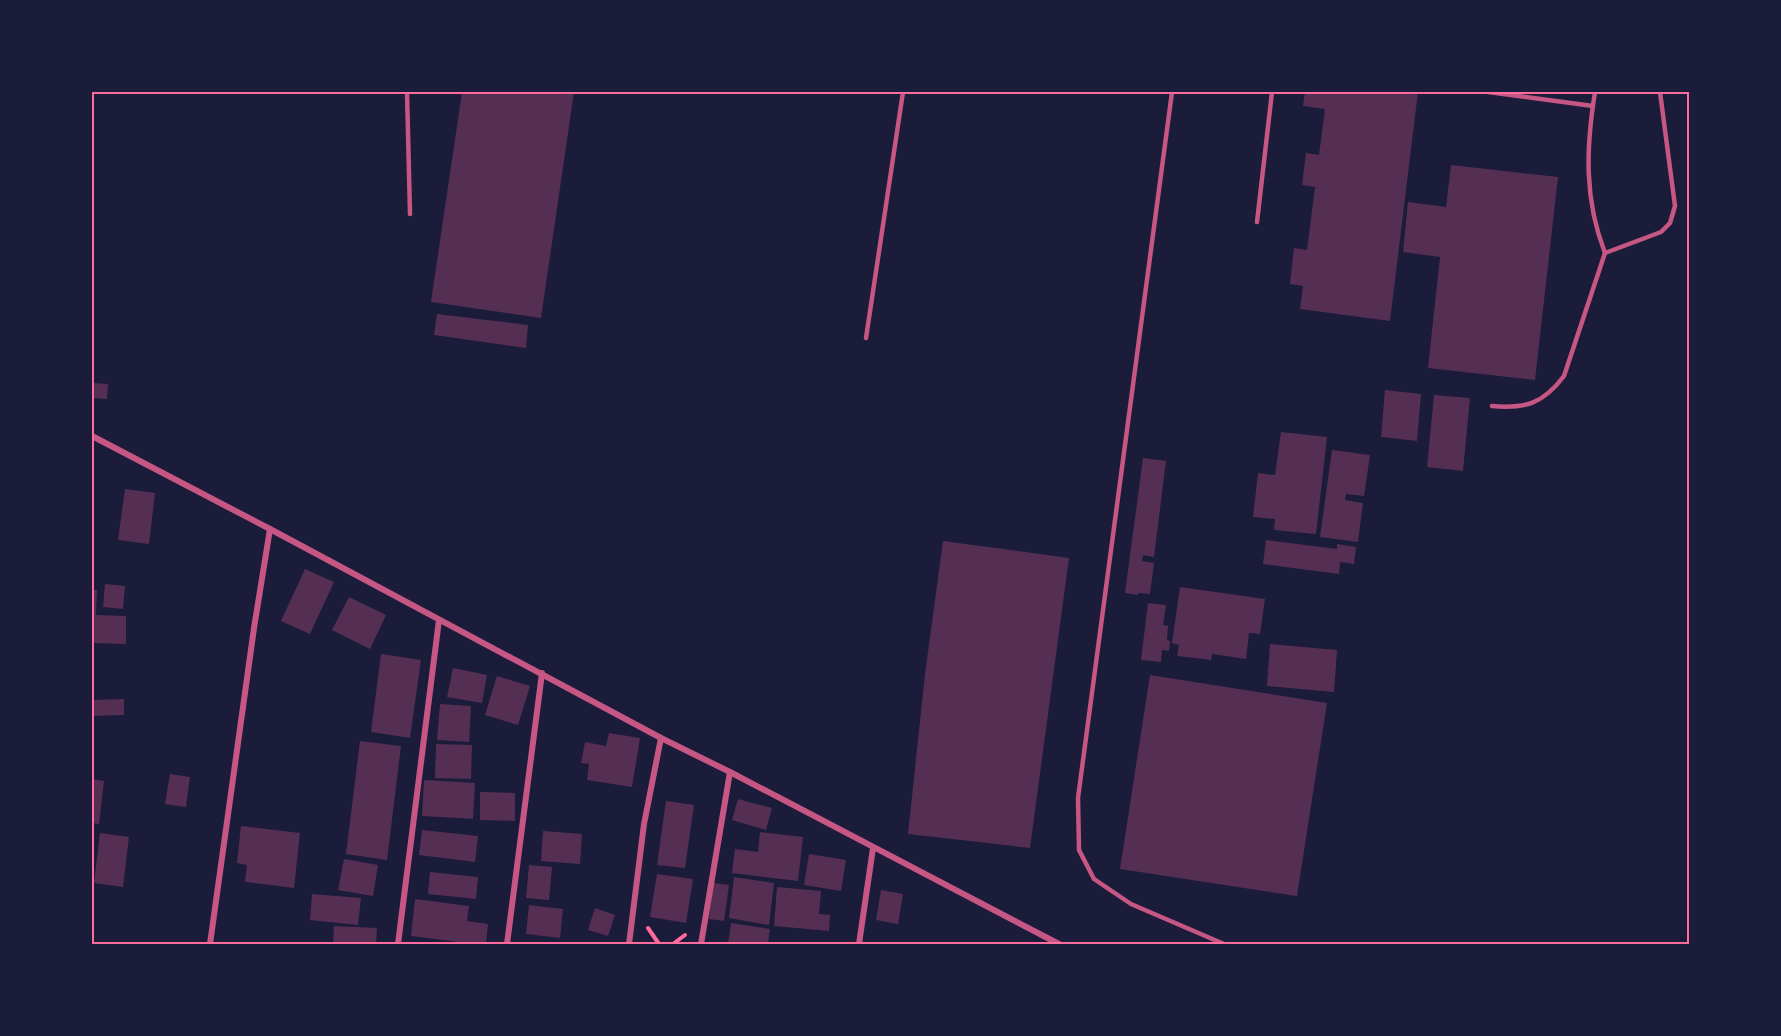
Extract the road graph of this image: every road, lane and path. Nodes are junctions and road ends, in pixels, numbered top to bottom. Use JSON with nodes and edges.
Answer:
{"nodes":[{"id":1,"x":407,"y":92,"type":"edge"},
{"id":2,"x":903,"y":92,"type":"edge"},
{"id":3,"x":1172,"y":92,"type":"edge"},
{"id":4,"x":1272,"y":92,"type":"edge"},
{"id":5,"x":1488,"y":92,"type":"edge"},
{"id":6,"x":1595,"y":92,"type":"edge"},
{"id":7,"x":1660,"y":92,"type":"edge"},
{"id":8,"x":1593,"y":106,"type":"junction"},
{"id":9,"x":410,"y":214,"type":"dead end"},
{"id":10,"x":1257,"y":222,"type":"dead end"},
{"id":11,"x":1605,"y":253,"type":"junction"},
{"id":12,"x":866,"y":338,"type":"dead end"},
{"id":13,"x":1492,"y":406,"type":"dead end"},
{"id":14,"x":92,"y":436,"type":"edge"},
{"id":15,"x":270,"y":529,"type":"junction"},
{"id":16,"x":439,"y":620,"type":"junction"},
{"id":17,"x":542,"y":673,"type":"junction"},
{"id":18,"x":661,"y":738,"type":"junction"},
{"id":19,"x":730,"y":772,"type":"junction"},
{"id":20,"x":873,"y":848,"type":"junction"},
{"id":21,"x":210,"y":945,"type":"edge"},
{"id":22,"x":398,"y":945,"type":"edge"},
{"id":23,"x":507,"y":945,"type":"edge"},
{"id":24,"x":630,"y":945,"type":"edge"},
{"id":25,"x":701,"y":945,"type":"edge"},
{"id":26,"x":859,"y":945,"type":"edge"},
{"id":27,"x":1059,"y":945,"type":"edge"},
{"id":28,"x":1224,"y":945,"type":"edge"}],
"edges":[{"from":1,"to":9,"type":"lane"},
{"from":2,"to":12,"type":"lane"},
{"from":3,"to":28,"type":"lane"},
{"from":4,"to":10,"type":"lane"},
{"from":5,"to":8,"type":"lane"},
{"from":6,"to":8,"type":"lane"},
{"from":7,"to":11,"type":"lane"},
{"from":8,"to":11,"type":"lane"},
{"from":11,"to":13,"type":"lane"},
{"from":14,"to":15,"type":"street"},
{"from":15,"to":16,"type":"street"},
{"from":15,"to":21,"type":"street"},
{"from":16,"to":17,"type":"street"},
{"from":16,"to":22,"type":"street"},
{"from":17,"to":18,"type":"street"},
{"from":17,"to":23,"type":"street"},
{"from":18,"to":19,"type":"street"},
{"from":18,"to":24,"type":"street"},
{"from":19,"to":20,"type":"street"},
{"from":19,"to":25,"type":"street"},
{"from":20,"to":26,"type":"street"},
{"from":20,"to":27,"type":"street"}]}
